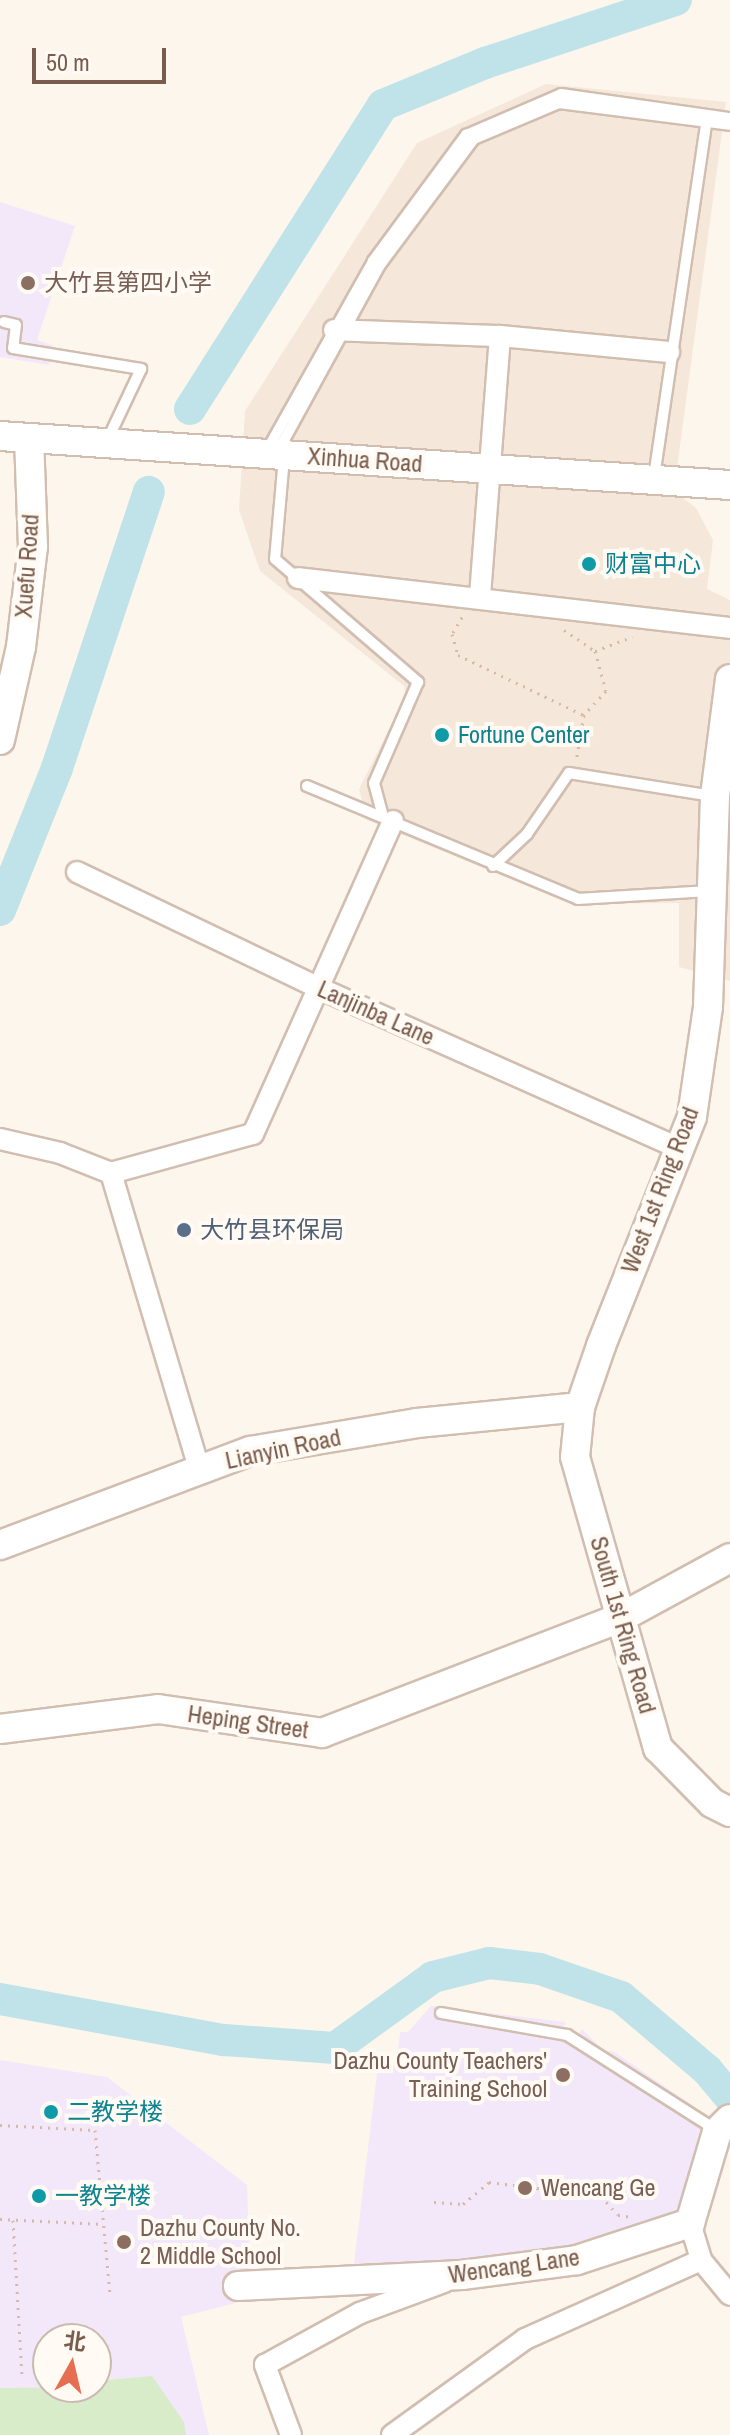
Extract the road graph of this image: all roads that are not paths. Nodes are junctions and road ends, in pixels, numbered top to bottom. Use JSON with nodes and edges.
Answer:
{"nodes":[{"id":1,"x":706,"y":118,"type":"junction"},
{"id":2,"x":730,"y":118,"type":"edge"},
{"id":3,"x":730,"y":125,"type":"edge"},
{"id":4,"x":4,"y":322,"type":"dead end"},
{"id":5,"x":339,"y":331,"type":"junction"},
{"id":6,"x":500,"y":336,"type":"junction"},
{"id":7,"x":669,"y":352,"type":"junction"},
{"id":8,"x":0,"y":436,"type":"edge"},
{"id":9,"x":29,"y":438,"type":"junction"},
{"id":10,"x":106,"y":443,"type":"junction"},
{"id":11,"x":275,"y":454,"type":"junction"},
{"id":12,"x":491,"y":469,"type":"junction"},
{"id":13,"x":654,"y":479,"type":"junction"},
{"id":14,"x":730,"y":485,"type":"edge"},
{"id":15,"x":298,"y":578,"type":"junction"},
{"id":16,"x":476,"y":607,"type":"junction"},
{"id":17,"x":730,"y":628,"type":"edge"},
{"id":18,"x":730,"y":679,"type":"edge"},
{"id":19,"x":0,"y":740,"type":"edge"},
{"id":20,"x":307,"y":786,"type":"dead end"},
{"id":21,"x":720,"y":786,"type":"edge"},
{"id":22,"x":388,"y":819,"type":"junction"},
{"id":23,"x":493,"y":866,"type":"junction"},
{"id":24,"x":77,"y":872,"type":"dead end"},
{"id":25,"x":711,"y":891,"type":"junction"},
{"id":26,"x":319,"y":988,"type":"junction"},
{"id":27,"x":0,"y":1139,"type":"edge"},
{"id":28,"x":678,"y":1148,"type":"junction"},
{"id":29,"x":111,"y":1173,"type":"junction"},
{"id":30,"x":580,"y":1407,"type":"junction"},
{"id":31,"x":199,"y":1469,"type":"junction"},
{"id":32,"x":0,"y":1545,"type":"edge"},
{"id":33,"x":730,"y":1558,"type":"edge"},
{"id":34,"x":620,"y":1618,"type":"junction"},
{"id":35,"x":0,"y":1729,"type":"edge"},
{"id":36,"x":730,"y":1812,"type":"edge"},
{"id":37,"x":441,"y":2013,"type":"dead end"},
{"id":38,"x":726,"y":2132,"type":"edge"},
{"id":39,"x":690,"y":2223,"type":"junction"},
{"id":40,"x":701,"y":2260,"type":"junction"},
{"id":41,"x":462,"y":2275,"type":"junction"},
{"id":42,"x":238,"y":2286,"type":"dead end"},
{"id":43,"x":730,"y":2295,"type":"edge"},
{"id":44,"x":291,"y":2435,"type":"edge"},
{"id":45,"x":392,"y":2435,"type":"edge"}],
"edges":[{"from":1,"to":2,"type":"lane"},
{"from":1,"to":3,"type":"lane"},
{"from":1,"to":5,"type":"lane"},
{"from":1,"to":7,"type":"lane"},
{"from":4,"to":10,"type":"lane"},
{"from":5,"to":6,"type":"street"},
{"from":5,"to":11,"type":"lane"},
{"from":6,"to":7,"type":"street"},
{"from":6,"to":12,"type":"street"},
{"from":7,"to":13,"type":"lane"},
{"from":8,"to":9,"type":"street","name":"Xinhua Road"},
{"from":9,"to":10,"type":"street","name":"Xinhua Road"},
{"from":9,"to":19,"type":"street","name":"Xuefu Road"},
{"from":10,"to":11,"type":"street","name":"Xinhua Road"},
{"from":11,"to":12,"type":"street","name":"Xinhua Road"},
{"from":11,"to":15,"type":"lane"},
{"from":12,"to":13,"type":"street","name":"Xinhua Road"},
{"from":12,"to":16,"type":"street"},
{"from":13,"to":14,"type":"street","name":"Xinhua Road"},
{"from":15,"to":16,"type":"street"},
{"from":15,"to":22,"type":"lane"},
{"from":16,"to":17,"type":"street"},
{"from":18,"to":21,"type":"street","name":"West 1st Ring Road"},
{"from":20,"to":22,"type":"lane"},
{"from":21,"to":23,"type":"lane"},
{"from":21,"to":25,"type":"street","name":"West 1st Ring Road"},
{"from":22,"to":23,"type":"lane"},
{"from":22,"to":26,"type":"street"},
{"from":23,"to":25,"type":"lane"},
{"from":24,"to":26,"type":"street","name":"Lanjinba Lane"},
{"from":25,"to":28,"type":"street","name":"West 1st Ring Road"},
{"from":26,"to":28,"type":"street","name":"Lanjinba Lane"},
{"from":26,"to":29,"type":"street"},
{"from":27,"to":29,"type":"street"},
{"from":28,"to":30,"type":"street","name":"West 1st Ring Road"},
{"from":29,"to":31,"type":"street"},
{"from":30,"to":31,"type":"street","name":"Lianyin Road"},
{"from":30,"to":34,"type":"street","name":"South 1st Ring Road"},
{"from":31,"to":32,"type":"street","name":"Lianyin Road"},
{"from":33,"to":34,"type":"street","name":"Heping Street"},
{"from":34,"to":35,"type":"street","name":"Heping Street"},
{"from":34,"to":36,"type":"street","name":"South 1st Ring Road"},
{"from":37,"to":38,"type":"lane"},
{"from":38,"to":39,"type":"street"},
{"from":39,"to":40,"type":"street"},
{"from":39,"to":41,"type":"street","name":"Wencang Lane"},
{"from":40,"to":43,"type":"street"},
{"from":40,"to":45,"type":"street"},
{"from":41,"to":42,"type":"street","name":"Wencang Lane"},
{"from":41,"to":44,"type":"street"}]}
